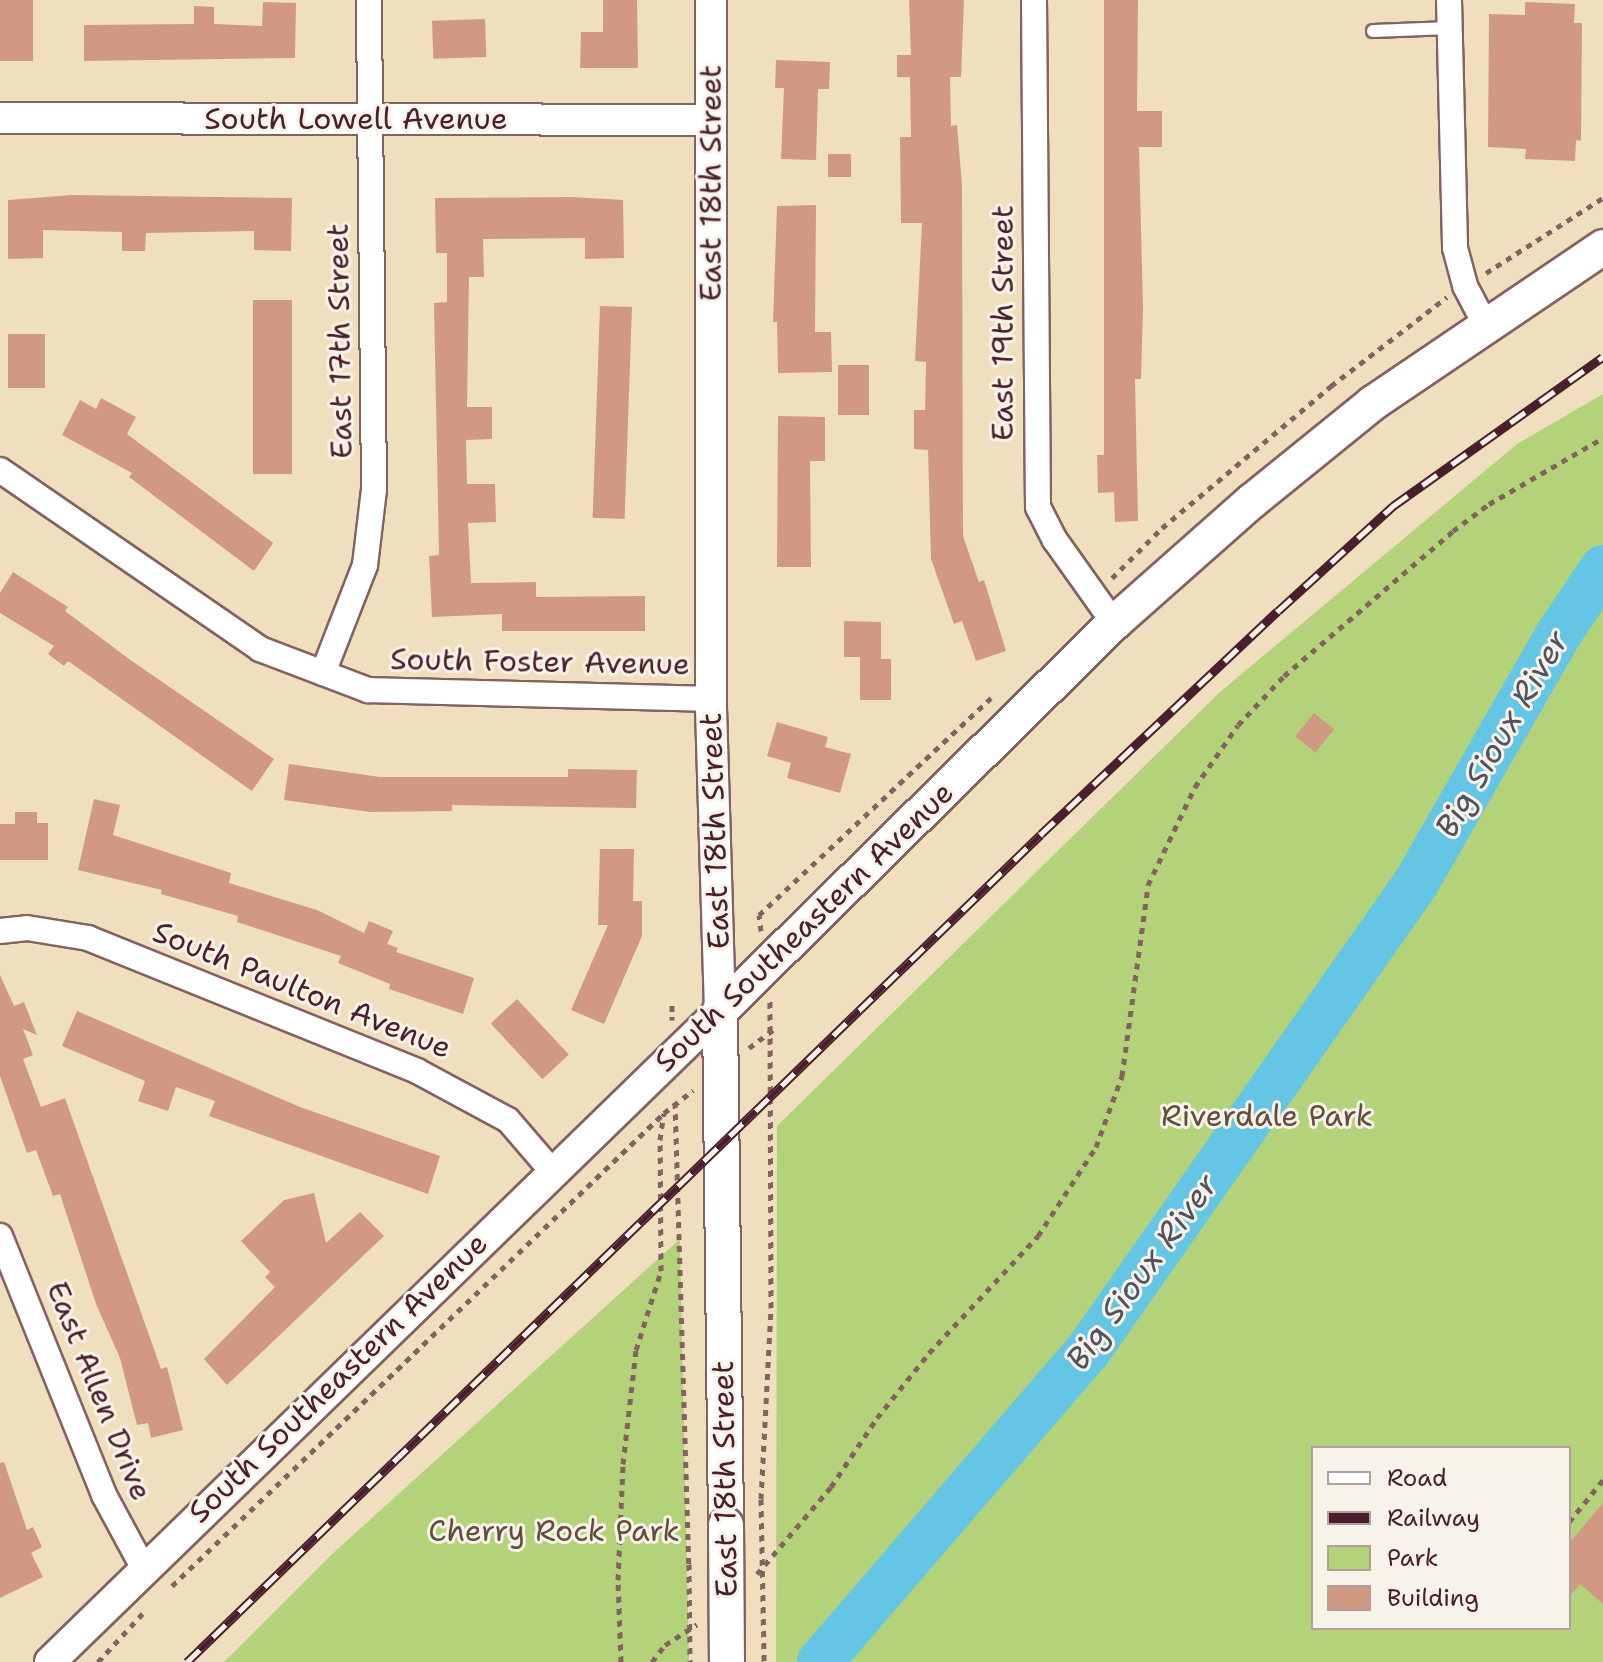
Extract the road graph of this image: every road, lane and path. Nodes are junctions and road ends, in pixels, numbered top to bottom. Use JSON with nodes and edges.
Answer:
{"nodes":[{"id":1,"x":369,"y":0,"type":"edge"},
{"id":2,"x":711,"y":0,"type":"edge"},
{"id":3,"x":1034,"y":0,"type":"edge"},
{"id":4,"x":1449,"y":0,"type":"edge"},
{"id":5,"x":1450,"y":28,"type":"junction"},
{"id":6,"x":1373,"y":31,"type":"dead end"},
{"id":7,"x":0,"y":118,"type":"edge"},
{"id":8,"x":369,"y":119,"type":"junction"},
{"id":9,"x":711,"y":120,"type":"junction"},
{"id":10,"x":1603,"y":247,"type":"edge"},
{"id":11,"x":1485,"y":324,"type":"junction"},
{"id":12,"x":1603,"y":438,"type":"edge"},
{"id":13,"x":0,"y":470,"type":"edge"},
{"id":14,"x":1114,"y":623,"type":"junction"},
{"id":15,"x":323,"y":673,"type":"junction"},
{"id":16,"x":711,"y":699,"type":"junction"},
{"id":17,"x":0,"y":931,"type":"edge"},
{"id":18,"x":720,"y":1011,"type":"junction"},
{"id":19,"x":774,"y":1029,"type":"dead end"},
{"id":20,"x":672,"y":1056,"type":"junction"},
{"id":21,"x":721,"y":1069,"type":"junction"},
{"id":22,"x":675,"y":1104,"type":"junction"},
{"id":23,"x":664,"y":1113,"type":"junction"},
{"id":24,"x":551,"y":1170,"type":"junction"},
{"id":25,"x":0,"y":1236,"type":"edge"},
{"id":26,"x":1603,"y":1480,"type":"edge"},
{"id":27,"x":1571,"y":1520,"type":"edge"},
{"id":28,"x":144,"y":1569,"type":"junction"},
{"id":29,"x":752,"y":1579,"type":"dead end"},
{"id":30,"x":166,"y":1592,"type":"dead end"},
{"id":31,"x":156,"y":1601,"type":"dead end"},
{"id":32,"x":703,"y":1620,"type":"dead end"},
{"id":33,"x":50,"y":1662,"type":"edge"},
{"id":34,"x":98,"y":1662,"type":"edge"},
{"id":35,"x":621,"y":1662,"type":"edge"},
{"id":36,"x":652,"y":1662,"type":"edge"},
{"id":37,"x":690,"y":1662,"type":"edge"},
{"id":38,"x":727,"y":1662,"type":"edge"},
{"id":39,"x":764,"y":1662,"type":"edge"}],
"edges":[{"from":1,"to":8,"type":"street","name":"East 17th Street"},
{"from":2,"to":9,"type":"street","name":"East 18th Street"},
{"from":3,"to":14,"type":"street","name":"East 19th Street"},
{"from":4,"to":5,"type":"street"},
{"from":5,"to":6,"type":"lane"},
{"from":5,"to":11,"type":"street"},
{"from":7,"to":8,"type":"street","name":"South Lowell Avenue"},
{"from":8,"to":9,"type":"street","name":"South Lowell Avenue"},
{"from":8,"to":15,"type":"street","name":"East 17th Street"},
{"from":9,"to":16,"type":"street","name":"East 18th Street"},
{"from":10,"to":11,"type":"main road","name":"South Southeastern Avenue"},
{"from":11,"to":14,"type":"main road","name":"South Southeastern Avenue"},
{"from":12,"to":29,"type":"path"},
{"from":13,"to":15,"type":"street","name":"South Foster Avenue"},
{"from":14,"to":18,"type":"main road","name":"South Southeastern Avenue"},
{"from":15,"to":16,"type":"street","name":"South Foster Avenue"},
{"from":16,"to":18,"type":"street","name":"East 18th Street"},
{"from":17,"to":24,"type":"street","name":"South Paulton Avenue"},
{"from":18,"to":20,"type":"street","name":"South Southeastern Avenue"},
{"from":18,"to":21,"type":"main road","name":"East 18th Street"},
{"from":19,"to":39,"type":"path","bridge":true},
{"from":20,"to":22,"type":"path"},
{"from":20,"to":24,"type":"street","name":"South Southeastern Avenue"},
{"from":21,"to":22,"type":"path"},
{"from":21,"to":38,"type":"main road","name":"East 18th Street","bridge":true},
{"from":22,"to":23,"type":"path"},
{"from":22,"to":37,"type":"path","bridge":true},
{"from":23,"to":30,"type":"path"},
{"from":23,"to":35,"type":"path"},
{"from":24,"to":28,"type":"street","name":"South Southeastern Avenue"},
{"from":25,"to":28,"type":"street","name":"East Allen Drive"},
{"from":26,"to":27,"type":"path"},
{"from":28,"to":33,"type":"street","name":"South Southeastern Avenue"},
{"from":31,"to":34,"type":"path"},
{"from":32,"to":36,"type":"path"}]}
